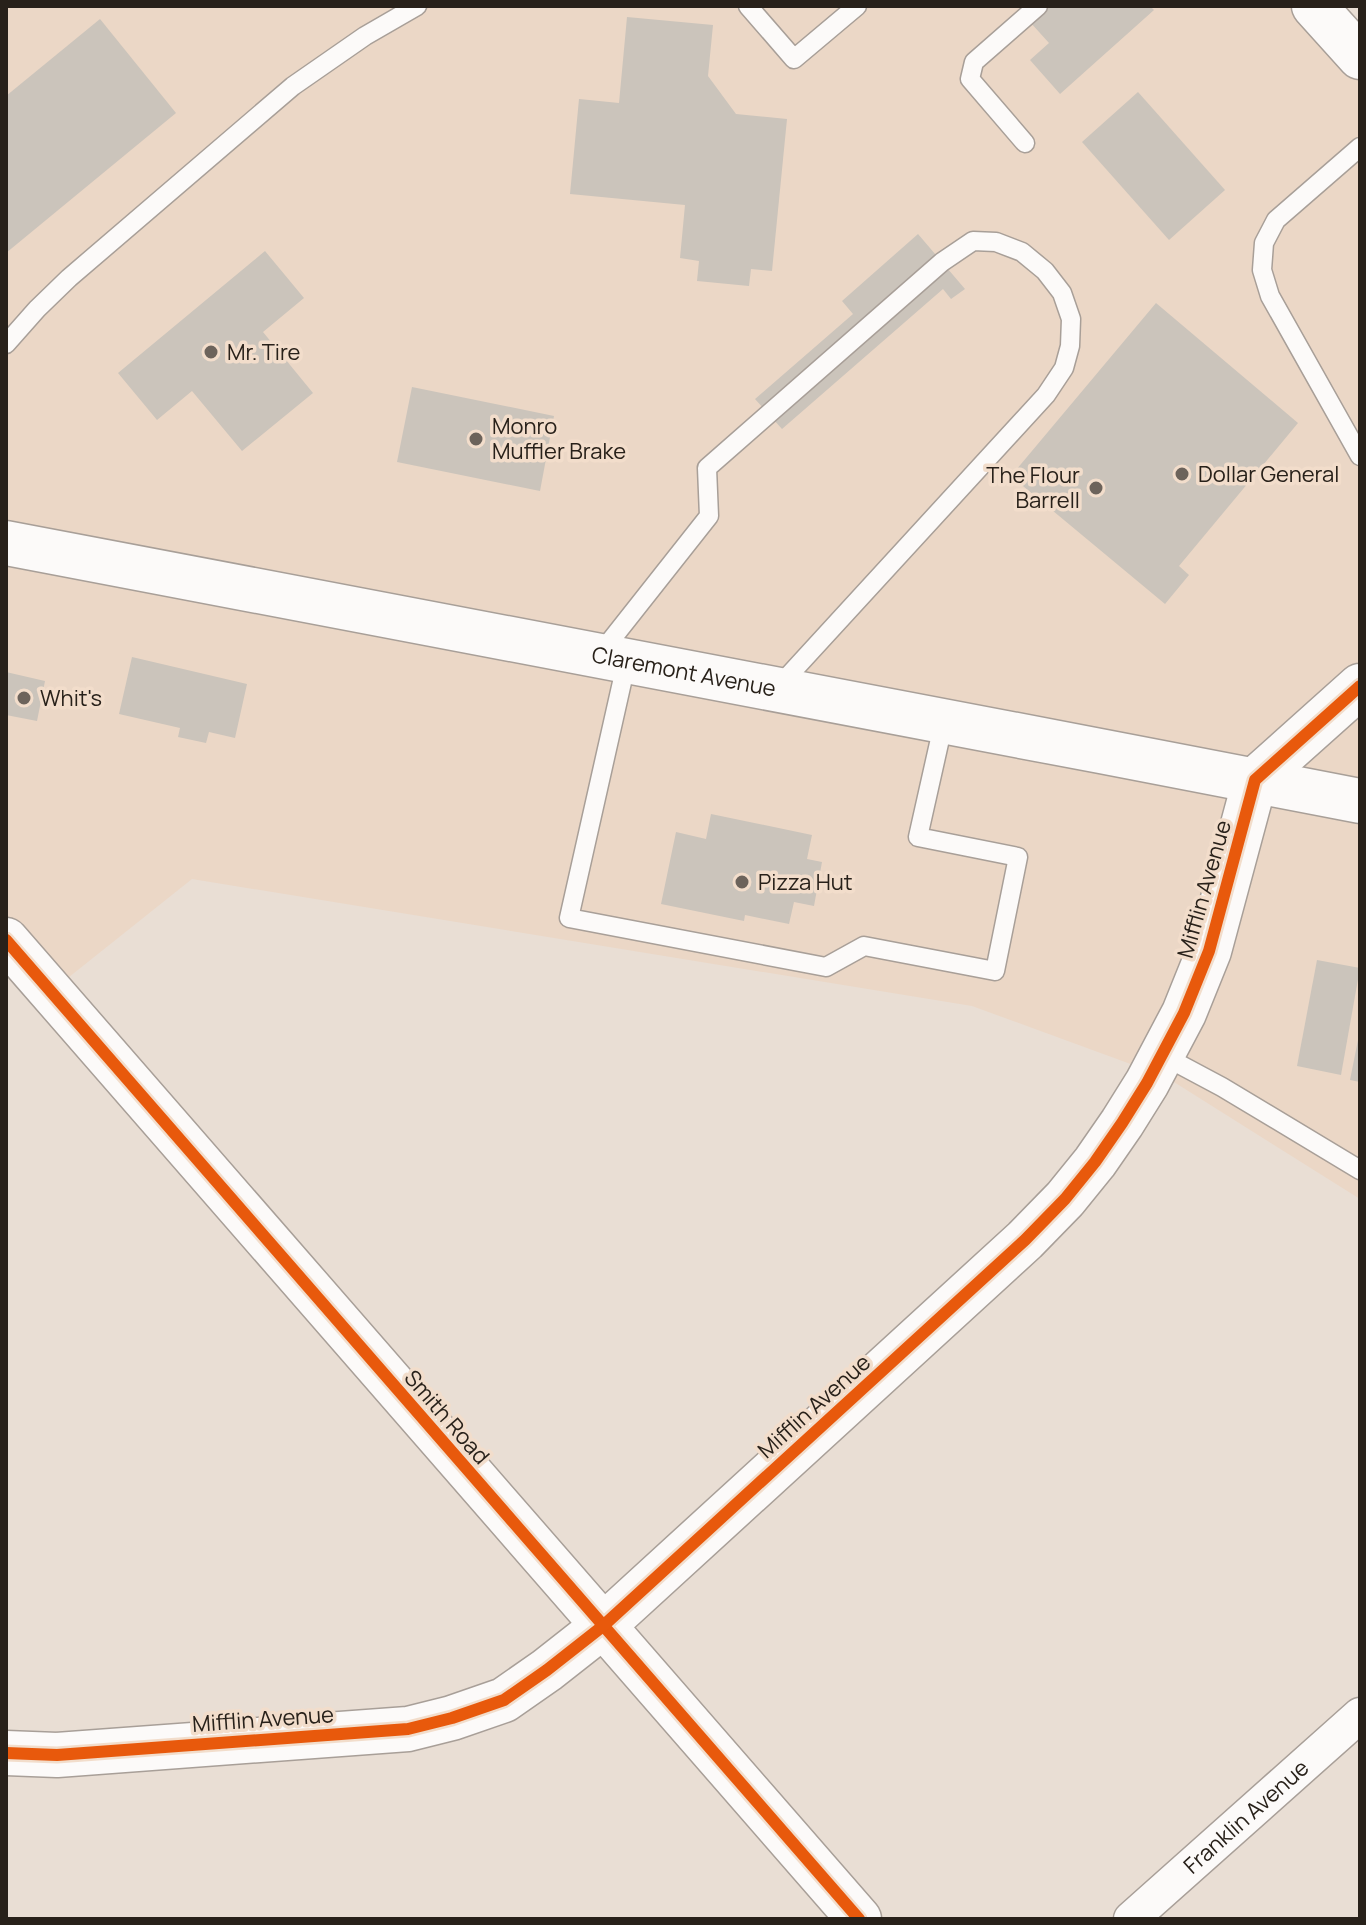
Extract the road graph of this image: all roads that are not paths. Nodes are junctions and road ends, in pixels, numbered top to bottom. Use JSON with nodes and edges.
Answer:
{"nodes":[{"id":1,"x":417,"y":6,"type":"edge"},
{"id":2,"x":748,"y":6,"type":"edge"},
{"id":3,"x":857,"y":6,"type":"edge"},
{"id":4,"x":1038,"y":6,"type":"edge"},
{"id":5,"x":1314,"y":6,"type":"edge"},
{"id":6,"x":1360,"y":57,"type":"edge"},
{"id":7,"x":1025,"y":143,"type":"dead end"},
{"id":8,"x":1360,"y":147,"type":"edge"},
{"id":9,"x":6,"y":344,"type":"edge"},
{"id":10,"x":1360,"y":456,"type":"edge"},
{"id":11,"x":6,"y":543,"type":"edge"},
{"id":12,"x":613,"y":657,"type":"junction"},
{"id":13,"x":1360,"y":686,"type":"edge"},
{"id":14,"x":778,"y":688,"type":"junction"},
{"id":15,"x":944,"y":721,"type":"junction"},
{"id":16,"x":1255,"y":780,"type":"junction"},
{"id":17,"x":1360,"y":801,"type":"edge"},
{"id":18,"x":6,"y":940,"type":"edge"},
{"id":19,"x":1162,"y":1055,"type":"junction"},
{"id":20,"x":1360,"y":1170,"type":"edge"},
{"id":21,"x":603,"y":1626,"type":"junction"},
{"id":22,"x":1360,"y":1715,"type":"edge"},
{"id":23,"x":6,"y":1753,"type":"edge"},
{"id":24,"x":859,"y":1919,"type":"edge"},
{"id":25,"x":1131,"y":1919,"type":"edge"}],
"edges":[{"from":1,"to":9,"type":"lane"},
{"from":2,"to":3,"type":"lane"},
{"from":4,"to":7,"type":"lane"},
{"from":5,"to":6,"type":"street"},
{"from":8,"to":10,"type":"lane"},
{"from":11,"to":12,"type":"street","name":"Claremont Avenue"},
{"from":12,"to":14,"type":"street","name":"Claremont Avenue"},
{"from":12,"to":14,"type":"lane"},
{"from":12,"to":15,"type":"lane"},
{"from":13,"to":16,"type":"street"},
{"from":14,"to":15,"type":"street","name":"Claremont Avenue"},
{"from":15,"to":16,"type":"street","name":"Claremont Avenue"},
{"from":16,"to":17,"type":"street","name":"Claremont Avenue"},
{"from":16,"to":19,"type":"street","name":"Mifflin Avenue"},
{"from":18,"to":21,"type":"street","name":"Smith Road"},
{"from":19,"to":20,"type":"lane"},
{"from":19,"to":21,"type":"street","name":"Mifflin Avenue"},
{"from":21,"to":23,"type":"street","name":"Mifflin Avenue"},
{"from":21,"to":24,"type":"street","name":"Smith Road"},
{"from":22,"to":25,"type":"street","name":"Franklin Avenue"}]}
